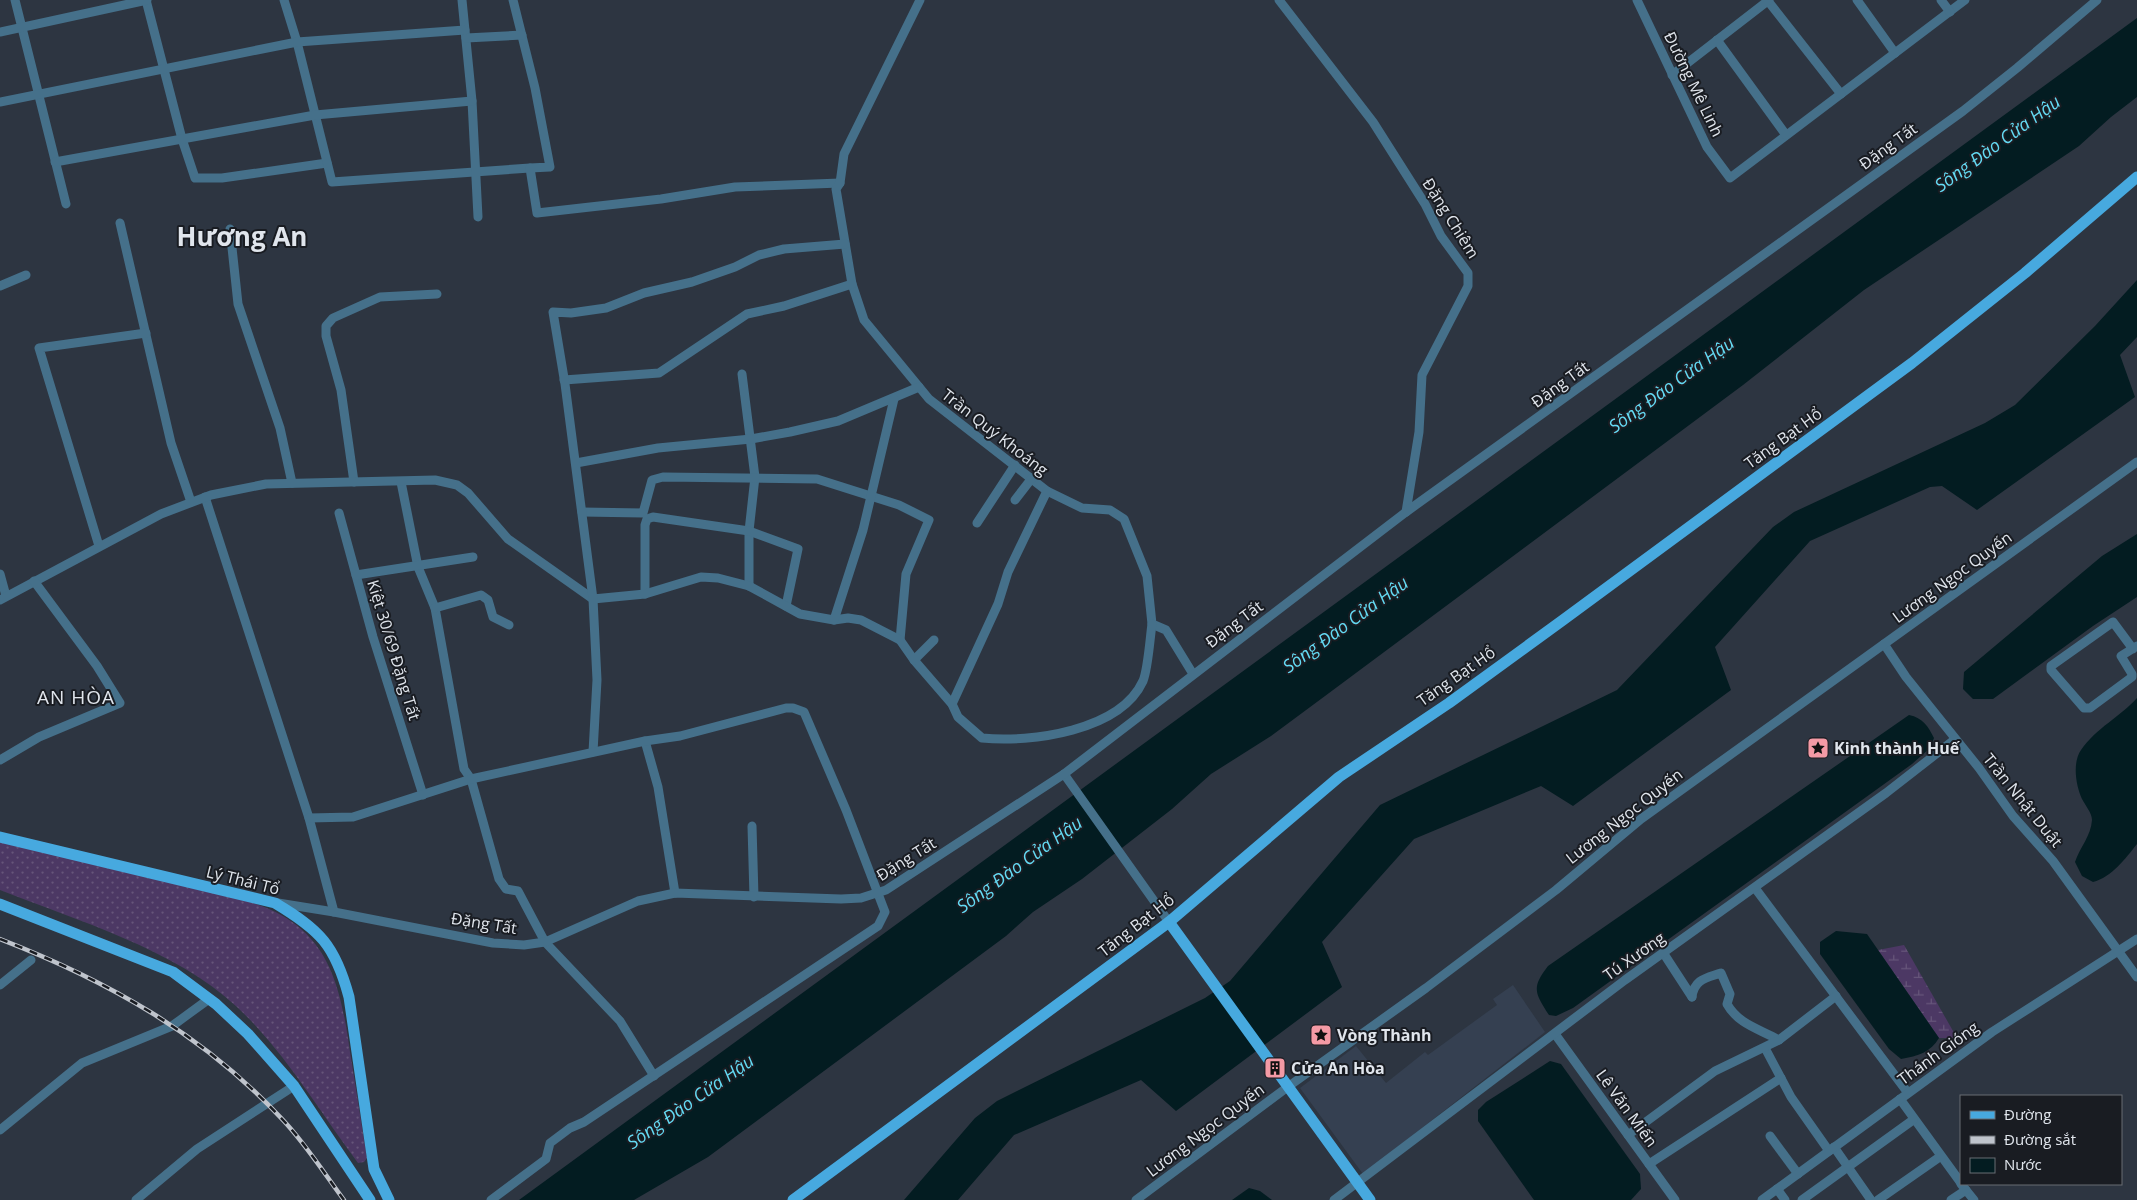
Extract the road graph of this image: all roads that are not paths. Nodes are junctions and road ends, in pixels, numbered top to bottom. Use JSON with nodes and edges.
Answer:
{"nodes":[{"id":1,"x":15,"y":0,"type":"edge"},
{"id":2,"x":146,"y":0,"type":"edge"},
{"id":3,"x":284,"y":0,"type":"edge"},
{"id":4,"x":462,"y":0,"type":"edge"},
{"id":5,"x":512,"y":0,"type":"edge"},
{"id":6,"x":920,"y":0,"type":"edge"},
{"id":7,"x":1279,"y":0,"type":"edge"},
{"id":8,"x":1649,"y":0,"type":"edge"},
{"id":9,"x":1769,"y":0,"type":"edge"},
{"id":10,"x":1857,"y":0,"type":"edge"},
{"id":11,"x":1941,"y":0,"type":"edge"},
{"id":12,"x":1965,"y":0,"type":"edge"},
{"id":13,"x":2097,"y":0,"type":"edge"},
{"id":14,"x":1638,"y":3,"type":"edge"},
{"id":15,"x":1950,"y":12,"type":"junction"},
{"id":16,"x":22,"y":26,"type":"junction"},
{"id":17,"x":0,"y":32,"type":"edge"},
{"id":18,"x":466,"y":34,"type":"junction"},
{"id":19,"x":522,"y":35,"type":"junction"},
{"id":20,"x":1717,"y":40,"type":"junction"},
{"id":21,"x":297,"y":42,"type":"junction"},
{"id":22,"x":1895,"y":53,"type":"junction"},
{"id":23,"x":164,"y":68,"type":"junction"},
{"id":24,"x":1672,"y":75,"type":"junction"},
{"id":25,"x":38,"y":93,"type":"junction"},
{"id":26,"x":1841,"y":94,"type":"junction"},
{"id":27,"x":0,"y":102,"type":"edge"},
{"id":28,"x":472,"y":102,"type":"junction"},
{"id":29,"x":315,"y":115,"type":"junction"},
{"id":30,"x":1786,"y":135,"type":"junction"},
{"id":31,"x":182,"y":139,"type":"junction"},
{"id":32,"x":55,"y":162,"type":"junction"},
{"id":33,"x":327,"y":163,"type":"junction"},
{"id":34,"x":530,"y":168,"type":"junction"},
{"id":35,"x":477,"y":172,"type":"junction"},
{"id":36,"x":2137,"y":177,"type":"edge"},
{"id":37,"x":840,"y":183,"type":"junction"},
{"id":38,"x":66,"y":204,"type":"dead end"},
{"id":39,"x":478,"y":217,"type":"dead end"},
{"id":40,"x":120,"y":223,"type":"dead end"},
{"id":41,"x":230,"y":229,"type":"dead end"},
{"id":42,"x":845,"y":244,"type":"junction"},
{"id":43,"x":26,"y":275,"type":"dead end"},
{"id":44,"x":852,"y":284,"type":"junction"},
{"id":45,"x":0,"y":286,"type":"edge"},
{"id":46,"x":437,"y":294,"type":"dead end"},
{"id":47,"x":146,"y":333,"type":"junction"},
{"id":48,"x":742,"y":374,"type":"dead end"},
{"id":49,"x":564,"y":380,"type":"junction"},
{"id":50,"x":919,"y":387,"type":"junction"},
{"id":51,"x":894,"y":399,"type":"junction"},
{"id":52,"x":751,"y":440,"type":"junction"},
{"id":53,"x":2137,"y":462,"type":"edge"},
{"id":54,"x":576,"y":463,"type":"junction"},
{"id":55,"x":1015,"y":466,"type":"junction"},
{"id":56,"x":755,"y":477,"type":"junction"},
{"id":57,"x":1032,"y":478,"type":"junction"},
{"id":58,"x":354,"y":482,"type":"junction"},
{"id":59,"x":401,"y":482,"type":"junction"},
{"id":60,"x":292,"y":483,"type":"junction"},
{"id":61,"x":1048,"y":491,"type":"junction"},
{"id":62,"x":205,"y":497,"type":"junction"},
{"id":63,"x":870,"y":497,"type":"junction"},
{"id":64,"x":1015,"y":500,"type":"dead end"},
{"id":65,"x":191,"y":502,"type":"junction"},
{"id":66,"x":582,"y":512,"type":"junction"},
{"id":67,"x":1406,"y":512,"type":"junction"},
{"id":68,"x":643,"y":513,"type":"junction"},
{"id":69,"x":339,"y":514,"type":"dead end"},
{"id":70,"x":653,"y":517,"type":"junction"},
{"id":71,"x":977,"y":522,"type":"dead end"},
{"id":72,"x":749,"y":530,"type":"junction"},
{"id":73,"x":100,"y":546,"type":"junction"},
{"id":74,"x":473,"y":557,"type":"dead end"},
{"id":75,"x":418,"y":567,"type":"junction"},
{"id":76,"x":0,"y":574,"type":"edge"},
{"id":77,"x":356,"y":575,"type":"junction"},
{"id":78,"x":34,"y":581,"type":"junction"},
{"id":79,"x":749,"y":586,"type":"junction"},
{"id":80,"x":644,"y":594,"type":"junction"},
{"id":81,"x":3,"y":598,"type":"edge"},
{"id":82,"x":594,"y":599,"type":"junction"},
{"id":83,"x":786,"y":606,"type":"junction"},
{"id":84,"x":435,"y":608,"type":"junction"},
{"id":85,"x":834,"y":620,"type":"junction"},
{"id":86,"x":1152,"y":624,"type":"junction"},
{"id":87,"x":510,"y":625,"type":"dead end"},
{"id":88,"x":900,"y":640,"type":"junction"},
{"id":89,"x":934,"y":640,"type":"dead end"},
{"id":90,"x":1884,"y":644,"type":"junction"},
{"id":91,"x":2135,"y":648,"type":"edge"},
{"id":92,"x":914,"y":660,"type":"junction"},
{"id":93,"x":1193,"y":674,"type":"junction"},
{"id":94,"x":952,"y":704,"type":"junction"},
{"id":95,"x":1954,"y":740,"type":"junction"},
{"id":96,"x":645,"y":741,"type":"junction"},
{"id":97,"x":593,"y":752,"type":"junction"},
{"id":98,"x":0,"y":760,"type":"edge"},
{"id":99,"x":1064,"y":774,"type":"junction"},
{"id":100,"x":470,"y":779,"type":"junction"},
{"id":101,"x":423,"y":794,"type":"junction"},
{"id":102,"x":309,"y":818,"type":"junction"},
{"id":103,"x":752,"y":826,"type":"dead end"},
{"id":104,"x":0,"y":837,"type":"edge"},
{"id":105,"x":1754,"y":888,"type":"junction"},
{"id":106,"x":675,"y":893,"type":"junction"},
{"id":107,"x":878,"y":894,"type":"junction"},
{"id":108,"x":754,"y":897,"type":"junction"},
{"id":109,"x":275,"y":903,"type":"junction"},
{"id":110,"x":0,"y":904,"type":"edge"},
{"id":111,"x":334,"y":912,"type":"junction"},
{"id":112,"x":1168,"y":922,"type":"junction"},
{"id":113,"x":2137,"y":939,"type":"edge"},
{"id":114,"x":545,"y":942,"type":"junction"},
{"id":115,"x":2119,"y":953,"type":"junction"},
{"id":116,"x":1664,"y":954,"type":"junction"},
{"id":117,"x":32,"y":960,"type":"dead end"},
{"id":118,"x":2137,"y":977,"type":"edge"},
{"id":119,"x":0,"y":985,"type":"edge"},
{"id":120,"x":1836,"y":996,"type":"junction"},
{"id":121,"x":209,"y":999,"type":"junction"},
{"id":122,"x":1555,"y":1034,"type":"junction"},
{"id":123,"x":1779,"y":1040,"type":"junction"},
{"id":124,"x":1765,"y":1048,"type":"junction"},
{"id":125,"x":654,"y":1076,"type":"junction"},
{"id":126,"x":1781,"y":1078,"type":"junction"},
{"id":127,"x":294,"y":1086,"type":"junction"},
{"id":128,"x":1289,"y":1086,"type":"junction"},
{"id":129,"x":1908,"y":1093,"type":"junction"},
{"id":130,"x":1900,"y":1099,"type":"junction"},
{"id":131,"x":1913,"y":1120,"type":"junction"},
{"id":132,"x":0,"y":1130,"type":"edge"},
{"id":133,"x":1628,"y":1135,"type":"junction"},
{"id":134,"x":1770,"y":1136,"type":"dead end"},
{"id":135,"x":1832,"y":1149,"type":"junction"},
{"id":136,"x":1941,"y":1156,"type":"junction"},
{"id":137,"x":1649,"y":1164,"type":"junction"},
{"id":138,"x":1847,"y":1166,"type":"junction"},
{"id":139,"x":374,"y":1169,"type":"junction"},
{"id":140,"x":1798,"y":1174,"type":"junction"},
{"id":141,"x":355,"y":1176,"type":"junction"},
{"id":142,"x":1357,"y":1182,"type":"junction"},
{"id":143,"x":1960,"y":1183,"type":"edge"},
{"id":144,"x":1962,"y":1186,"type":"edge"},
{"id":145,"x":1777,"y":1189,"type":"junction"},
{"id":146,"x":136,"y":1200,"type":"edge"},
{"id":147,"x":370,"y":1200,"type":"edge"},
{"id":148,"x":389,"y":1200,"type":"edge"},
{"id":149,"x":491,"y":1200,"type":"edge"},
{"id":150,"x":792,"y":1200,"type":"edge"},
{"id":151,"x":1136,"y":1200,"type":"edge"},
{"id":152,"x":1334,"y":1200,"type":"edge"},
{"id":153,"x":1370,"y":1200,"type":"edge"},
{"id":154,"x":1675,"y":1200,"type":"edge"},
{"id":155,"x":1762,"y":1200,"type":"edge"},
{"id":156,"x":1785,"y":1200,"type":"edge"},
{"id":157,"x":1802,"y":1200,"type":"edge"},
{"id":158,"x":1871,"y":1200,"type":"edge"},
{"id":159,"x":1878,"y":1200,"type":"edge"},
{"id":160,"x":1951,"y":1200,"type":"edge"},
{"id":161,"x":1974,"y":1200,"type":"edge"}],
"edges":[{"from":1,"to":16,"type":"street"},
{"from":2,"to":16,"type":"street"},
{"from":2,"to":23,"type":"street"},
{"from":3,"to":21,"type":"street"},
{"from":4,"to":18,"type":"street"},
{"from":5,"to":19,"type":"street"},
{"from":6,"to":37,"type":"street","name":"Trần Quý Khoáng"},
{"from":7,"to":67,"type":"street","name":"Đặng Chiêm"},
{"from":8,"to":14,"type":"street"},
{"from":9,"to":20,"type":"street"},
{"from":9,"to":26,"type":"street"},
{"from":10,"to":22,"type":"street"},
{"from":11,"to":15,"type":"street"},
{"from":12,"to":15,"type":"street"},
{"from":13,"to":67,"type":"street","name":"Đặng Tất"},
{"from":14,"to":24,"type":"street","name":"Đường Mê Linh"},
{"from":15,"to":22,"type":"street"},
{"from":16,"to":17,"type":"street"},
{"from":16,"to":25,"type":"street"},
{"from":18,"to":19,"type":"street"},
{"from":18,"to":21,"type":"street"},
{"from":18,"to":28,"type":"street"},
{"from":19,"to":34,"type":"street"},
{"from":20,"to":24,"type":"street"},
{"from":20,"to":30,"type":"street"},
{"from":21,"to":23,"type":"street"},
{"from":21,"to":29,"type":"street"},
{"from":22,"to":26,"type":"street"},
{"from":23,"to":25,"type":"street"},
{"from":23,"to":31,"type":"street"},
{"from":24,"to":30,"type":"street","name":"Đường Mê Linh"},
{"from":25,"to":27,"type":"street"},
{"from":25,"to":32,"type":"street"},
{"from":26,"to":30,"type":"street"},
{"from":28,"to":29,"type":"street"},
{"from":28,"to":35,"type":"street"},
{"from":29,"to":31,"type":"street"},
{"from":29,"to":33,"type":"street"},
{"from":31,"to":32,"type":"street"},
{"from":31,"to":33,"type":"street"},
{"from":32,"to":38,"type":"street"},
{"from":33,"to":35,"type":"street"},
{"from":34,"to":35,"type":"street"},
{"from":34,"to":37,"type":"street"},
{"from":35,"to":39,"type":"street"},
{"from":36,"to":112,"type":"main road","name":"Tăng Bạt Hổ"},
{"from":37,"to":42,"type":"street","name":"Trần Quý Khoáng"},
{"from":40,"to":47,"type":"street"},
{"from":41,"to":60,"type":"street"},
{"from":42,"to":44,"type":"street","name":"Trần Quý Khoáng"},
{"from":42,"to":49,"type":"street"},
{"from":43,"to":45,"type":"street"},
{"from":44,"to":49,"type":"street"},
{"from":44,"to":50,"type":"street","name":"Trần Quý Khoáng"},
{"from":46,"to":58,"type":"street"},
{"from":47,"to":65,"type":"street"},
{"from":47,"to":73,"type":"street"},
{"from":48,"to":52,"type":"street"},
{"from":49,"to":54,"type":"street"},
{"from":50,"to":51,"type":"street"},
{"from":50,"to":55,"type":"street","name":"Trần Quý Khoáng"},
{"from":51,"to":52,"type":"street"},
{"from":51,"to":63,"type":"street"},
{"from":52,"to":54,"type":"street"},
{"from":52,"to":56,"type":"street"},
{"from":53,"to":90,"type":"street","name":"Lương Ngọc Quyến"},
{"from":54,"to":66,"type":"street"},
{"from":55,"to":57,"type":"street","name":"Trần Quý Khoáng"},
{"from":55,"to":71,"type":"street"},
{"from":56,"to":63,"type":"street"},
{"from":56,"to":68,"type":"street"},
{"from":56,"to":72,"type":"street"},
{"from":57,"to":61,"type":"street","name":"Trần Quý Khoáng"},
{"from":57,"to":64,"type":"street"},
{"from":58,"to":59,"type":"street"},
{"from":58,"to":60,"type":"street"},
{"from":59,"to":75,"type":"street"},
{"from":59,"to":82,"type":"street"},
{"from":60,"to":62,"type":"street"},
{"from":61,"to":86,"type":"street","name":"Trần Quý Khoáng"},
{"from":61,"to":94,"type":"street"},
{"from":62,"to":65,"type":"street"},
{"from":62,"to":102,"type":"street"},
{"from":63,"to":85,"type":"street"},
{"from":63,"to":88,"type":"street"},
{"from":65,"to":73,"type":"street"},
{"from":66,"to":68,"type":"street"},
{"from":66,"to":82,"type":"street"},
{"from":67,"to":93,"type":"street","name":"Đặng Tất"},
{"from":68,"to":70,"type":"street"},
{"from":69,"to":77,"type":"street","name":"Kiệt 30/69 Đặng Tất"},
{"from":70,"to":72,"type":"street"},
{"from":70,"to":80,"type":"street"},
{"from":72,"to":79,"type":"street"},
{"from":72,"to":83,"type":"street"},
{"from":73,"to":78,"type":"street"},
{"from":74,"to":75,"type":"street"},
{"from":75,"to":77,"type":"street"},
{"from":75,"to":84,"type":"street"},
{"from":76,"to":81,"type":"street"},
{"from":77,"to":101,"type":"street","name":"Kiệt 30/69 Đặng Tất"},
{"from":78,"to":81,"type":"street"},
{"from":78,"to":98,"type":"street"},
{"from":79,"to":80,"type":"street"},
{"from":79,"to":83,"type":"street"},
{"from":80,"to":82,"type":"street"},
{"from":82,"to":97,"type":"street"},
{"from":83,"to":85,"type":"street"},
{"from":84,"to":87,"type":"street"},
{"from":84,"to":100,"type":"street"},
{"from":85,"to":88,"type":"street"},
{"from":86,"to":93,"type":"street"},
{"from":86,"to":94,"type":"street","name":"Trần Quý Khoáng"},
{"from":88,"to":92,"type":"street","name":"Trần Quý Khoáng"},
{"from":89,"to":92,"type":"street"},
{"from":90,"to":95,"type":"street","name":"Trần Nhật Duật"},
{"from":90,"to":128,"type":"street","name":"Lương Ngọc Quyến"},
{"from":91,"to":91,"type":"street"},
{"from":92,"to":94,"type":"street","name":"Trần Quý Khoáng"},
{"from":93,"to":99,"type":"street","name":"Đặng Tất"},
{"from":95,"to":105,"type":"street","name":"Tú Xương"},
{"from":95,"to":115,"type":"street","name":"Trần Nhật Duật"},
{"from":96,"to":97,"type":"street"},
{"from":96,"to":106,"type":"street"},
{"from":96,"to":107,"type":"street"},
{"from":97,"to":100,"type":"street"},
{"from":99,"to":107,"type":"street","name":"Đặng Tất"},
{"from":99,"to":112,"type":"street"},
{"from":100,"to":101,"type":"street"},
{"from":100,"to":114,"type":"street"},
{"from":101,"to":102,"type":"street"},
{"from":102,"to":111,"type":"street"},
{"from":103,"to":108,"type":"street"},
{"from":104,"to":109,"type":"main road","name":"Lý Thái Tổ"},
{"from":105,"to":116,"type":"street","name":"Tú Xương"},
{"from":105,"to":120,"type":"street"},
{"from":106,"to":108,"type":"street","name":"Đặng Tất"},
{"from":106,"to":114,"type":"street","name":"Đặng Tất"},
{"from":107,"to":108,"type":"street","name":"Đặng Tất"},
{"from":107,"to":125,"type":"street"},
{"from":109,"to":111,"type":"street","name":"Đặng Tất"},
{"from":109,"to":139,"type":"main road","name":"Lý Thái Tổ"},
{"from":110,"to":121,"type":"main road"},
{"from":111,"to":114,"type":"street","name":"Đặng Tất"},
{"from":112,"to":128,"type":"main road"},
{"from":112,"to":150,"type":"main road","name":"Tăng Bạt Hổ"},
{"from":113,"to":115,"type":"street","name":"Thánh Gióng"},
{"from":114,"to":125,"type":"street"},
{"from":115,"to":118,"type":"street","name":"Trần Nhật Duật"},
{"from":115,"to":129,"type":"street","name":"Thánh Gióng"},
{"from":116,"to":122,"type":"street","name":"Tú Xương"},
{"from":116,"to":123,"type":"street"},
{"from":117,"to":119,"type":"street"},
{"from":120,"to":123,"type":"street"},
{"from":120,"to":129,"type":"street"},
{"from":121,"to":127,"type":"main road"},
{"from":121,"to":132,"type":"street"},
{"from":122,"to":133,"type":"street","name":"Lê Văn Miến"},
{"from":122,"to":142,"type":"street","name":"Tú Xương"},
{"from":123,"to":124,"type":"street"},
{"from":124,"to":126,"type":"street"},
{"from":124,"to":133,"type":"street"},
{"from":125,"to":149,"type":"street"},
{"from":126,"to":135,"type":"street"},
{"from":126,"to":137,"type":"street"},
{"from":127,"to":141,"type":"main road"},
{"from":127,"to":146,"type":"street"},
{"from":128,"to":142,"type":"main road"},
{"from":128,"to":151,"type":"street","name":"Lương Ngọc Quyến"},
{"from":129,"to":130,"type":"street","name":"Thánh Gióng"},
{"from":130,"to":131,"type":"street"},
{"from":130,"to":135,"type":"street","name":"Thánh Gióng"},
{"from":131,"to":136,"type":"street"},
{"from":131,"to":138,"type":"street"},
{"from":133,"to":137,"type":"street","name":"Lê Văn Miến"},
{"from":134,"to":140,"type":"street"},
{"from":135,"to":138,"type":"street"},
{"from":135,"to":140,"type":"street","name":"Thánh Gióng"},
{"from":136,"to":143,"type":"street"},
{"from":136,"to":159,"type":"street"},
{"from":137,"to":154,"type":"street","name":"Lê Văn Miến"},
{"from":138,"to":157,"type":"street"},
{"from":138,"to":158,"type":"street"},
{"from":139,"to":141,"type":"main road"},
{"from":139,"to":148,"type":"main road","name":"Lý Thái Tổ"},
{"from":140,"to":145,"type":"street","name":"Thánh Gióng"},
{"from":141,"to":147,"type":"main road"},
{"from":142,"to":152,"type":"street","name":"Tú Xương"},
{"from":142,"to":153,"type":"main road"},
{"from":144,"to":160,"type":"street"},
{"from":144,"to":161,"type":"street"},
{"from":145,"to":155,"type":"street","name":"Thánh Gióng"},
{"from":145,"to":156,"type":"street"}]}
